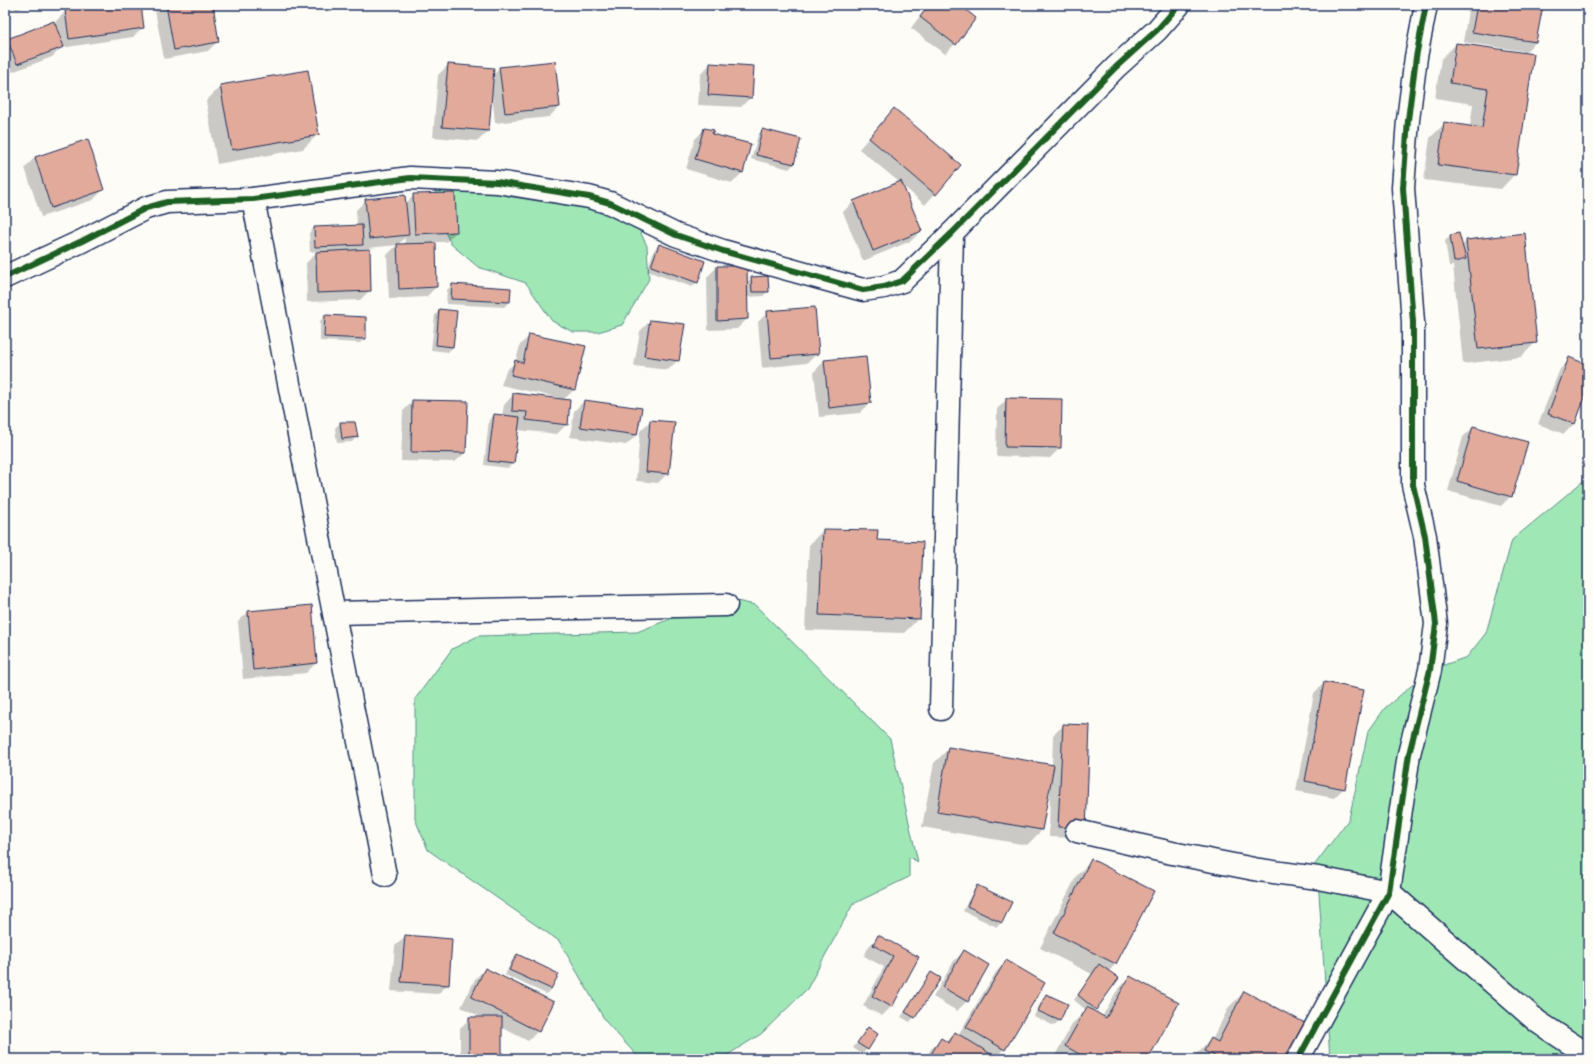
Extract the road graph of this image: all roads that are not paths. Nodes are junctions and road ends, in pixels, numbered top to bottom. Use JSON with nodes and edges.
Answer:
{"nodes":[{"id":1,"x":1179,"y":5,"type":"edge"},
{"id":2,"x":1426,"y":5,"type":"edge"},
{"id":3,"x":254,"y":199,"type":"junction"},
{"id":4,"x":952,"y":233,"type":"junction"},
{"id":5,"x":5,"y":277,"type":"edge"},
{"id":6,"x":726,"y":605,"type":"dead end"},
{"id":7,"x":334,"y":613,"type":"junction"},
{"id":8,"x":941,"y":709,"type":"dead end"},
{"id":9,"x":1077,"y":831,"type":"dead end"},
{"id":10,"x":385,"y":875,"type":"dead end"},
{"id":11,"x":1389,"y":892,"type":"junction"},
{"id":12,"x":1588,"y":1055,"type":"edge"},
{"id":13,"x":1298,"y":1059,"type":"edge"}],
"edges":[{"from":1,"to":4,"type":"street"},
{"from":2,"to":11,"type":"street"},
{"from":3,"to":4,"type":"street"},
{"from":3,"to":5,"type":"street"},
{"from":3,"to":7,"type":"street"},
{"from":4,"to":8,"type":"street"},
{"from":6,"to":7,"type":"street"},
{"from":7,"to":10,"type":"street"},
{"from":9,"to":11,"type":"street"},
{"from":11,"to":12,"type":"street"},
{"from":11,"to":13,"type":"street"}]}
